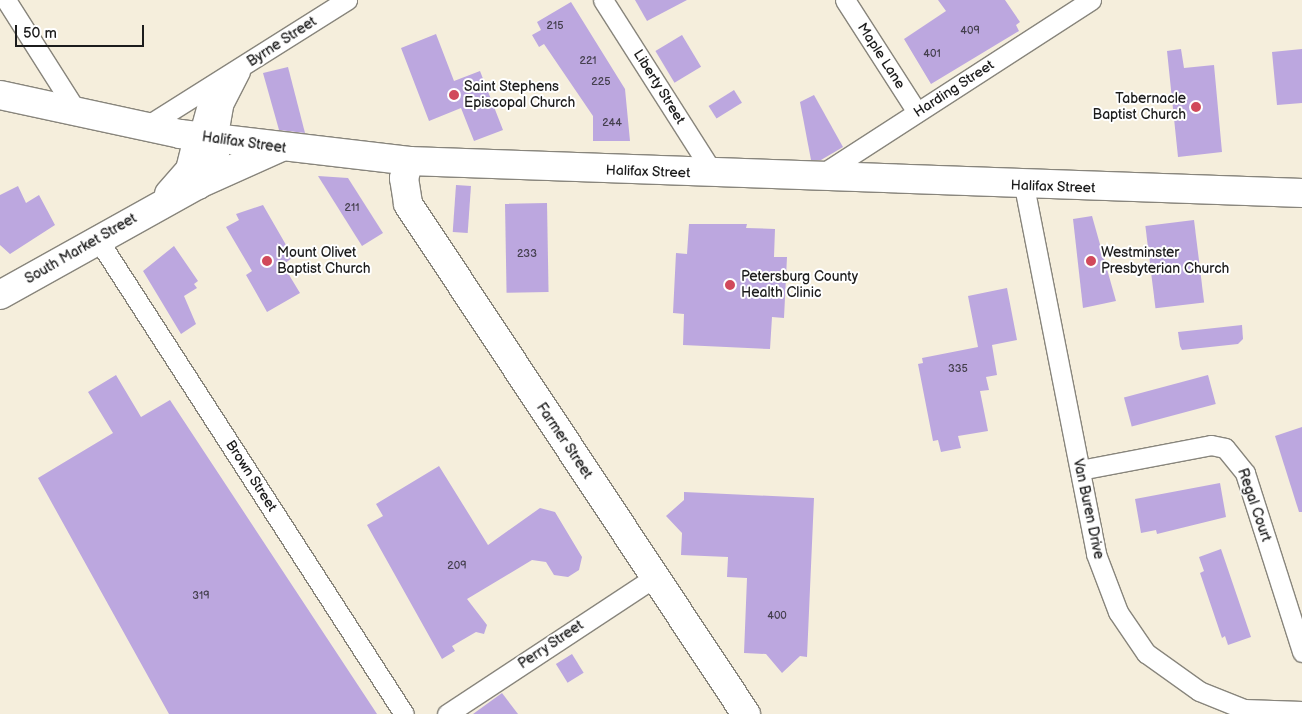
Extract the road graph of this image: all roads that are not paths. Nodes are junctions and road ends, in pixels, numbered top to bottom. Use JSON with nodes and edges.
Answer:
{"nodes":[{"id":1,"x":6,"y":0,"type":"edge"},
{"id":2,"x":347,"y":0,"type":"edge"},
{"id":3,"x":603,"y":0,"type":"edge"},
{"id":4,"x":845,"y":0,"type":"edge"},
{"id":5,"x":1091,"y":0,"type":"edge"},
{"id":6,"x":242,"y":67,"type":"junction"},
{"id":7,"x":212,"y":86,"type":"junction"},
{"id":8,"x":0,"y":95,"type":"edge"},
{"id":9,"x":77,"y":112,"type":"junction"},
{"id":10,"x":917,"y":112,"type":"junction"},
{"id":11,"x":145,"y":127,"type":"junction"},
{"id":12,"x":207,"y":138,"type":"junction"},
{"id":13,"x":279,"y":148,"type":"junction"},
{"id":14,"x":409,"y":161,"type":"junction"},
{"id":15,"x":714,"y":174,"type":"junction"},
{"id":16,"x":816,"y":178,"type":"junction"},
{"id":17,"x":198,"y":185,"type":"junction"},
{"id":18,"x":1024,"y":186,"type":"junction"},
{"id":19,"x":1302,"y":193,"type":"edge"},
{"id":20,"x":161,"y":203,"type":"junction"},
{"id":21,"x":96,"y":238,"type":"junction"},
{"id":22,"x":0,"y":295,"type":"edge"},
{"id":23,"x":1080,"y":470,"type":"junction"},
{"id":24,"x":654,"y":576,"type":"junction"},
{"id":25,"x":1302,"y":652,"type":"edge"},
{"id":26,"x":1302,"y":711,"type":"edge"},
{"id":27,"x":404,"y":714,"type":"edge"},
{"id":28,"x":447,"y":714,"type":"edge"},
{"id":29,"x":746,"y":714,"type":"edge"}],
"edges":[{"from":1,"to":9,"type":"street"},
{"from":2,"to":6,"type":"street","name":"Byrne Street"},
{"from":3,"to":15,"type":"street","name":"Liberty Street"},
{"from":4,"to":10,"type":"street","name":"Maple Lane"},
{"from":5,"to":10,"type":"street","name":"Harding Street"},
{"from":6,"to":7,"type":"street","name":"Byrne Street"},
{"from":6,"to":12,"type":"street","name":"Byrne Street"},
{"from":7,"to":11,"type":"street","name":"Byrne Street"},
{"from":7,"to":12,"type":"street"},
{"from":8,"to":9,"type":"main road","name":"Halifax Street"},
{"from":9,"to":11,"type":"main road","name":"Halifax Street"},
{"from":10,"to":16,"type":"street","name":"Harding Street"},
{"from":11,"to":12,"type":"main road","name":"Halifax Street"},
{"from":12,"to":13,"type":"main road","name":"Halifax Street"},
{"from":12,"to":17,"type":"main road","name":"South Market Street"},
{"from":12,"to":20,"type":"main road","name":"South Market Street"},
{"from":13,"to":14,"type":"main road","name":"Halifax Street"},
{"from":13,"to":17,"type":"main road"},
{"from":14,"to":15,"type":"main road","name":"Halifax Street"},
{"from":14,"to":24,"type":"main road","name":"Farmer Street"},
{"from":15,"to":16,"type":"main road","name":"Halifax Street"},
{"from":16,"to":18,"type":"main road","name":"Halifax Street"},
{"from":17,"to":20,"type":"main road","name":"South Market Street"},
{"from":18,"to":19,"type":"main road","name":"Halifax Street"},
{"from":18,"to":23,"type":"street","name":"Van Buren Drive"},
{"from":20,"to":21,"type":"main road","name":"South Market Street"},
{"from":21,"to":22,"type":"main road","name":"South Market Street"},
{"from":21,"to":27,"type":"street","name":"Brown Street"},
{"from":23,"to":25,"type":"street","name":"Regal Court"},
{"from":23,"to":26,"type":"street","name":"Van Buren Drive"},
{"from":24,"to":28,"type":"street","name":"Perry Street"},
{"from":24,"to":29,"type":"main road","name":"Farmer Street"}]}
